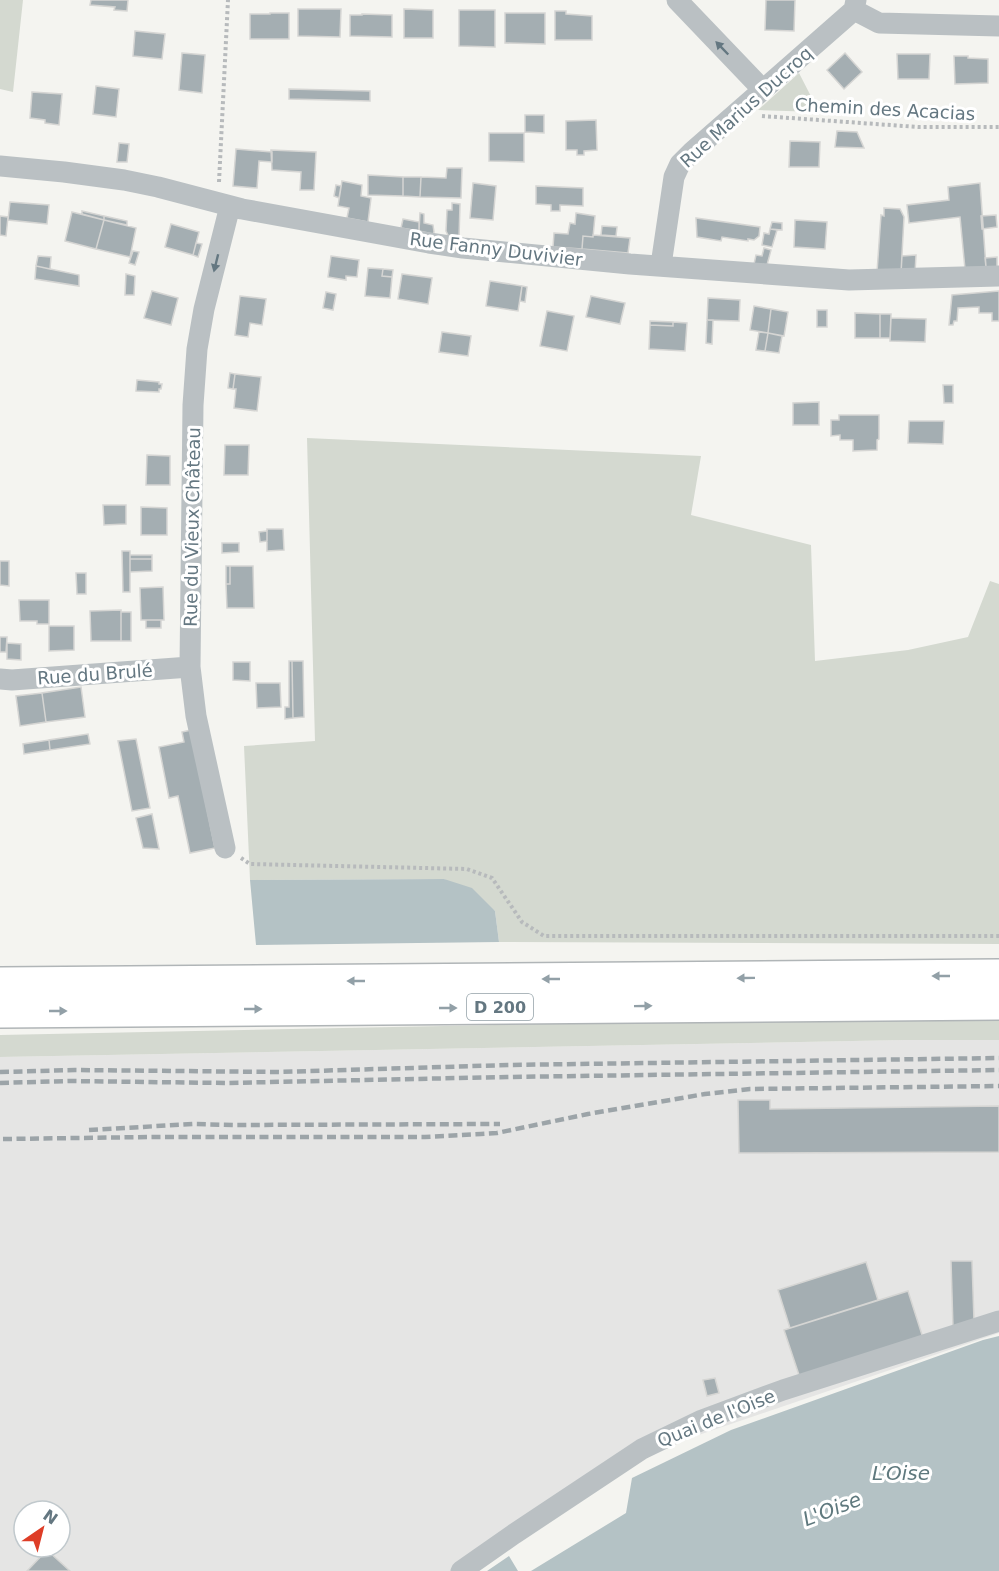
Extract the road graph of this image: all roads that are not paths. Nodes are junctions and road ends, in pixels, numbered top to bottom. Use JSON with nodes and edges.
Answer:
{"nodes":[{"id":1,"x":677,"y":0,"type":"edge"},
{"id":2,"x":855,"y":5,"type":"edge"},
{"id":3,"x":999,"y":26,"type":"edge"},
{"id":4,"x":763,"y":90,"type":"junction"},
{"id":5,"x":0,"y":166,"type":"edge"},
{"id":6,"x":224,"y":205,"type":"junction"},
{"id":7,"x":661,"y":266,"type":"junction"},
{"id":8,"x":999,"y":276,"type":"edge"},
{"id":9,"x":190,"y":667,"type":"junction"},
{"id":10,"x":0,"y":679,"type":"edge"},
{"id":11,"x":225,"y":848,"type":"road end"},
{"id":12,"x":999,"y":976,"type":"edge"},
{"id":13,"x":0,"y":984,"type":"edge"},
{"id":14,"x":999,"y":1003,"type":"edge"},
{"id":15,"x":0,"y":1011,"type":"edge"},
{"id":16,"x":999,"y":1321,"type":"edge"},
{"id":17,"x":461,"y":1571,"type":"edge"}],
"edges":[{"from":4,"to":1,"type":"street","one_way":true},
{"from":2,"to":3,"type":"street"},
{"from":2,"to":4,"type":"street","name":"Rue Marius Ducroq"},
{"from":4,"to":7,"type":"street","name":"Rue Marius Ducroq"},
{"from":5,"to":6,"type":"street","name":"Rue Fanny Duvivier"},
{"from":6,"to":7,"type":"street","name":"Rue Fanny Duvivier"},
{"from":6,"to":9,"type":"street","name":"Rue du Vieux Château","one_way":true},
{"from":7,"to":8,"type":"street","name":"Rue Fanny Duvivier"},
{"from":9,"to":10,"type":"street","name":"Rue du Brulé"},
{"from":9,"to":11,"type":"street","name":"Rue du Vieux Château"},
{"from":12,"to":13,"type":"highway","number":"D 200","one_way":true},
{"from":15,"to":14,"type":"highway","number":"D 200","one_way":true},
{"from":16,"to":17,"type":"street","name":"Quai de l'Oise"}]}
